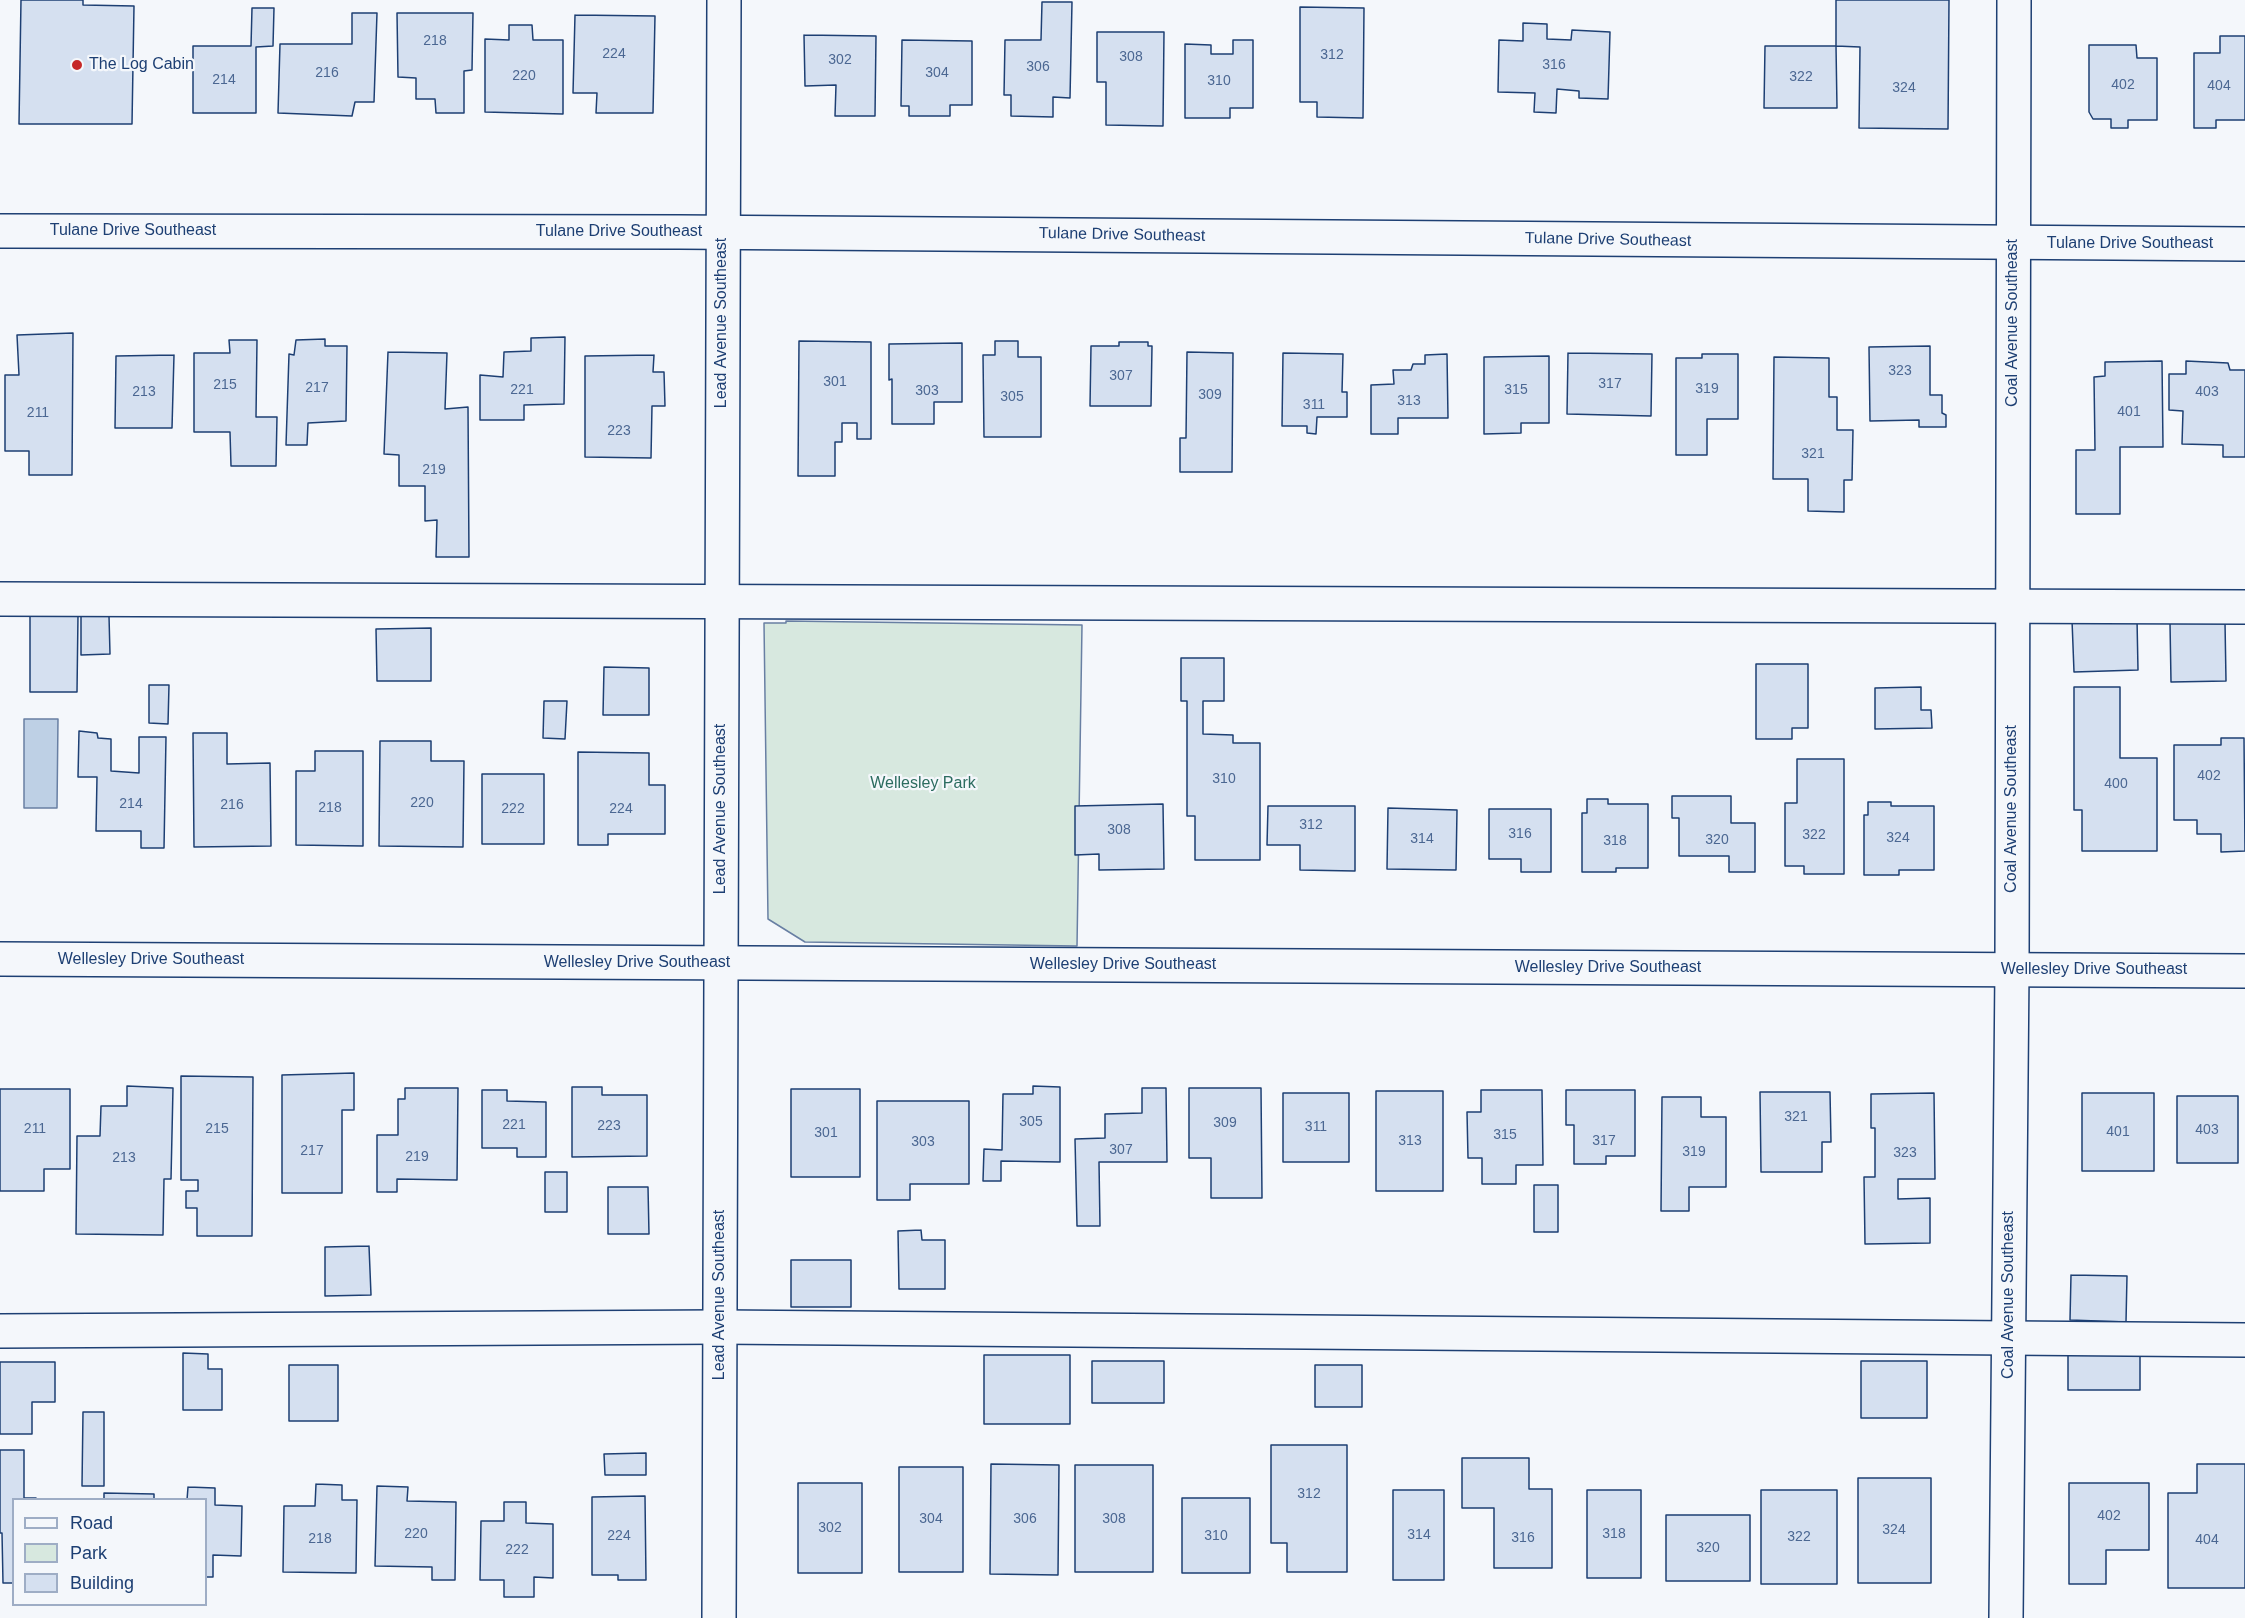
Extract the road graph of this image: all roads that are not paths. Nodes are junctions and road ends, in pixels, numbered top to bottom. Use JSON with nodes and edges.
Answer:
{"nodes":[{"id":1,"x":724,"y":0,"type":"edge"},
{"id":2,"x":2014,"y":0,"type":"edge"},
{"id":3,"x":0,"y":231,"type":"edge"},
{"id":4,"x":723,"y":232,"type":"junction"},
{"id":5,"x":2013,"y":243,"type":"junction"},
{"id":6,"x":2245,"y":244,"type":"edge"},
{"id":7,"x":0,"y":598,"type":"edge"},
{"id":8,"x":721,"y":602,"type":"junction"},
{"id":9,"x":2013,"y":607,"type":"junction"},
{"id":10,"x":2245,"y":607,"type":"edge"},
{"id":11,"x":0,"y":959,"type":"edge"},
{"id":12,"x":721,"y":964,"type":"junction"},
{"id":13,"x":2012,"y":969,"type":"junction"},
{"id":14,"x":2245,"y":970,"type":"edge"},
{"id":15,"x":720,"y":1327,"type":"junction"},
{"id":16,"x":0,"y":1331,"type":"edge"},
{"id":17,"x":2009,"y":1340,"type":"junction"},
{"id":18,"x":2245,"y":1340,"type":"edge"},
{"id":19,"x":719,"y":1618,"type":"edge"},
{"id":20,"x":2006,"y":1618,"type":"edge"}],
"edges":[{"from":1,"to":4,"type":"street","name":"Lead Avenue Southeast"},
{"from":2,"to":5,"type":"street","name":"Coal Avenue Southeast"},
{"from":3,"to":4,"type":"street","name":"Tulane Drive Southeast"},
{"from":4,"to":5,"type":"street","name":"Tulane Drive Southeast"},
{"from":4,"to":8,"type":"street","name":"Lead Avenue Southeast"},
{"from":5,"to":6,"type":"street","name":"Tulane Drive Southeast"},
{"from":5,"to":9,"type":"street","name":"Coal Avenue Southeast"},
{"from":7,"to":8,"type":"street"},
{"from":8,"to":9,"type":"street"},
{"from":8,"to":12,"type":"street","name":"Lead Avenue Southeast"},
{"from":9,"to":10,"type":"street"},
{"from":9,"to":13,"type":"street","name":"Coal Avenue Southeast"},
{"from":11,"to":12,"type":"street","name":"Wellesley Drive Southeast"},
{"from":12,"to":13,"type":"street","name":"Wellesley Drive Southeast"},
{"from":12,"to":15,"type":"street","name":"Lead Avenue Southeast"},
{"from":13,"to":14,"type":"street","name":"Wellesley Drive Southeast"},
{"from":13,"to":17,"type":"street","name":"Coal Avenue Southeast"},
{"from":15,"to":16,"type":"street"},
{"from":15,"to":17,"type":"street"},
{"from":15,"to":19,"type":"street","name":"Lead Avenue Southeast"},
{"from":17,"to":18,"type":"street"},
{"from":17,"to":20,"type":"street","name":"Coal Avenue Southeast"}]}
